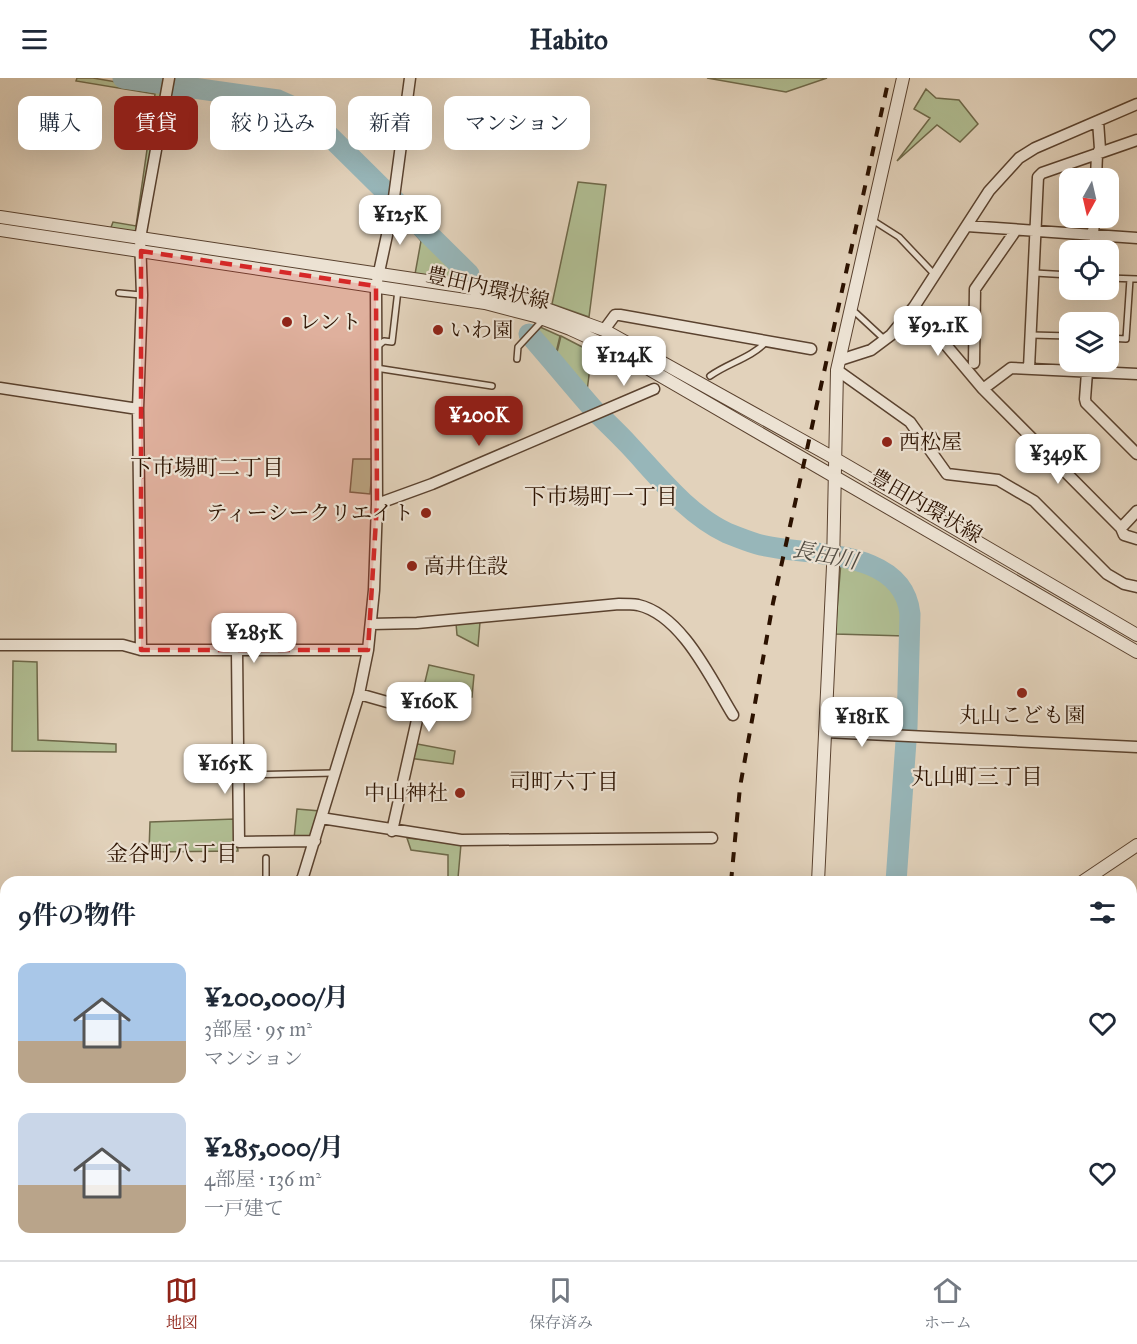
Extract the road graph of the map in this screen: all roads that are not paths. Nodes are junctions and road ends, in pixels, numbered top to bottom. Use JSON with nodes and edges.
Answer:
{"nodes":[{"id":1,"x":169,"y":78,"type":"edge"},
{"id":2,"x":410,"y":78,"type":"edge"},
{"id":3,"x":903,"y":78,"type":"edge"},
{"id":4,"x":1137,"y":104,"type":"edge"},
{"id":5,"x":1098,"y":121,"type":"junction"},
{"id":6,"x":1137,"y":140,"type":"edge"},
{"id":7,"x":1097,"y":154,"type":"junction"},
{"id":8,"x":1096,"y":168,"type":"edge"},
{"id":9,"x":0,"y":217,"type":"edge"},
{"id":10,"x":877,"y":223,"type":"dead end"},
{"id":11,"x":968,"y":226,"type":"junction"},
{"id":12,"x":1093,"y":228,"type":"edge"},
{"id":13,"x":0,"y":230,"type":"edge"},
{"id":14,"x":1016,"y":230,"type":"junction"},
{"id":15,"x":1036,"y":232,"type":"junction"},
{"id":16,"x":1093,"y":236,"type":"junction"},
{"id":17,"x":1137,"y":238,"type":"edge"},
{"id":18,"x":140,"y":244,"type":"junction"},
{"id":19,"x":1035,"y":273,"type":"junction"},
{"id":20,"x":1059,"y":274,"type":"edge"},
{"id":21,"x":935,"y":275,"type":"junction"},
{"id":22,"x":1119,"y":278,"type":"edge"},
{"id":23,"x":1130,"y":279,"type":"junction"},
{"id":24,"x":1137,"y":279,"type":"edge"},
{"id":25,"x":378,"y":280,"type":"junction"},
{"id":26,"x":399,"y":289,"type":"junction"},
{"id":27,"x":119,"y":293,"type":"dead end"},
{"id":28,"x":142,"y":295,"type":"junction"},
{"id":29,"x":914,"y":307,"type":"junction"},
{"id":30,"x":856,"y":313,"type":"dead end"},
{"id":31,"x":541,"y":322,"type":"junction"},
{"id":32,"x":604,"y":330,"type":"junction"},
{"id":33,"x":1031,"y":335,"type":"junction"},
{"id":34,"x":1059,"y":336,"type":"edge"},
{"id":35,"x":1119,"y":339,"type":"edge"},
{"id":36,"x":767,"y":340,"type":"junction"},
{"id":37,"x":885,"y":340,"type":"junction"},
{"id":38,"x":376,"y":347,"type":"junction"},
{"id":39,"x":811,"y":349,"type":"dead end"},
{"id":40,"x":517,"y":359,"type":"dead end"},
{"id":41,"x":974,"y":363,"type":"dead end"},
{"id":42,"x":839,"y":365,"type":"junction"},
{"id":43,"x":376,"y":368,"type":"junction"},
{"id":44,"x":1029,"y":368,"type":"junction"},
{"id":45,"x":1059,"y":370,"type":"edge"},
{"id":46,"x":1087,"y":372,"type":"joint"},
{"id":47,"x":1137,"y":374,"type":"edge"},
{"id":48,"x":710,"y":376,"type":"dead end"},
{"id":49,"x":492,"y":386,"type":"dead end"},
{"id":50,"x":0,"y":388,"type":"edge"},
{"id":51,"x":654,"y":389,"type":"dead end"},
{"id":52,"x":983,"y":389,"type":"junction"},
{"id":53,"x":138,"y":409,"type":"junction"},
{"id":54,"x":1137,"y":454,"type":"edge"},
{"id":55,"x":834,"y":458,"type":"junction"},
{"id":56,"x":835,"y":475,"type":"junction"},
{"id":57,"x":377,"y":504,"type":"junction"},
{"id":58,"x":1137,"y":511,"type":"edge"},
{"id":59,"x":1121,"y":528,"type":"junction"},
{"id":60,"x":1137,"y":539,"type":"edge"},
{"id":61,"x":1137,"y":587,"type":"edge"},
{"id":62,"x":371,"y":624,"type":"junction"},
{"id":63,"x":1137,"y":635,"type":"edge"},
{"id":64,"x":0,"y":645,"type":"edge"},
{"id":65,"x":141,"y":650,"type":"junction"},
{"id":66,"x":237,"y":650,"type":"junction"},
{"id":67,"x":368,"y":650,"type":"junction"},
{"id":68,"x":1137,"y":652,"type":"edge"},
{"id":69,"x":359,"y":694,"type":"junction"},
{"id":70,"x":734,"y":715,"type":"dead end"},
{"id":71,"x":825,"y":732,"type":"junction"},
{"id":72,"x":1137,"y":747,"type":"edge"},
{"id":73,"x":334,"y":773,"type":"junction"},
{"id":74,"x":238,"y":775,"type":"junction"},
{"id":75,"x":321,"y":818,"type":"junction"},
{"id":76,"x":392,"y":831,"type":"junction"},
{"id":77,"x":712,"y":838,"type":"dead end"},
{"id":78,"x":315,"y":841,"type":"junction"},
{"id":79,"x":1137,"y":845,"type":"edge"},
{"id":80,"x":266,"y":858,"type":"dead end"},
{"id":81,"x":266,"y":876,"type":"edge"},
{"id":82,"x":304,"y":876,"type":"edge"},
{"id":83,"x":818,"y":876,"type":"edge"},
{"id":84,"x":1091,"y":876,"type":"edge"}],
"edges":[{"from":1,"to":18,"type":"street"},
{"from":2,"to":25,"type":"street"},
{"from":3,"to":42,"type":"street"},
{"from":4,"to":5,"type":"street"},
{"from":5,"to":7,"type":"street"},
{"from":5,"to":11,"type":"street"},
{"from":6,"to":7,"type":"street"},
{"from":7,"to":8,"type":"street"},
{"from":7,"to":15,"type":"street"},
{"from":9,"to":18,"type":"street","name":"豊田内環状線"},
{"from":10,"to":21,"type":"lane"},
{"from":11,"to":14,"type":"street"},
{"from":11,"to":21,"type":"street"},
{"from":12,"to":16,"type":"street"},
{"from":13,"to":18,"type":"street","name":"豊田内環状線"},
{"from":14,"to":15,"type":"street"},
{"from":14,"to":41,"type":"street"},
{"from":15,"to":16,"type":"street"},
{"from":15,"to":19,"type":"street"},
{"from":16,"to":17,"type":"street"},
{"from":18,"to":25,"type":"street","name":"豊田内環状線"},
{"from":18,"to":28,"type":"street"},
{"from":19,"to":20,"type":"lane"},
{"from":19,"to":33,"type":"street"},
{"from":21,"to":29,"type":"street"},
{"from":22,"to":23,"type":"lane"},
{"from":23,"to":24,"type":"lane"},
{"from":23,"to":35,"type":"lane"},
{"from":25,"to":26,"type":"street","name":"豊田内環状線"},
{"from":25,"to":32,"type":"street","name":"豊田内環状線"},
{"from":25,"to":38,"type":"street"},
{"from":26,"to":31,"type":"street","name":"豊田内環状線"},
{"from":26,"to":38,"type":"lane"},
{"from":27,"to":28,"type":"lane"},
{"from":28,"to":53,"type":"street"},
{"from":29,"to":37,"type":"street"},
{"from":29,"to":52,"type":"street"},
{"from":30,"to":37,"type":"lane"},
{"from":31,"to":40,"type":"lane"},
{"from":31,"to":56,"type":"street","name":"豊田内環状線"},
{"from":32,"to":36,"type":"street"},
{"from":32,"to":55,"type":"street","name":"豊田内環状線"},
{"from":33,"to":34,"type":"lane"},
{"from":33,"to":44,"type":"street"},
{"from":36,"to":39,"type":"street"},
{"from":36,"to":48,"type":"lane"},
{"from":37,"to":42,"type":"street"},
{"from":38,"to":43,"type":"street"},
{"from":42,"to":55,"type":"street"},
{"from":42,"to":61,"type":"street"},
{"from":43,"to":49,"type":"lane"},
{"from":43,"to":57,"type":"street"},
{"from":44,"to":45,"type":"street"},
{"from":44,"to":52,"type":"street"},
{"from":46,"to":47,"type":"street"},
{"from":46,"to":54,"type":"street"},
{"from":50,"to":53,"type":"street"},
{"from":51,"to":57,"type":"street"},
{"from":52,"to":59,"type":"street"},
{"from":53,"to":65,"type":"street"},
{"from":55,"to":56,"type":"street"},
{"from":55,"to":63,"type":"street","name":"豊田内環状線"},
{"from":56,"to":68,"type":"street","name":"豊田内環状線"},
{"from":56,"to":71,"type":"street"},
{"from":57,"to":62,"type":"street"},
{"from":58,"to":59,"type":"street"},
{"from":59,"to":60,"type":"street"},
{"from":62,"to":67,"type":"street"},
{"from":62,"to":70,"type":"street"},
{"from":64,"to":65,"type":"street"},
{"from":65,"to":66,"type":"street"},
{"from":66,"to":67,"type":"street"},
{"from":66,"to":74,"type":"street"},
{"from":67,"to":69,"type":"street"},
{"from":69,"to":73,"type":"street"},
{"from":69,"to":76,"type":"street"},
{"from":71,"to":72,"type":"street"},
{"from":71,"to":83,"type":"street"},
{"from":73,"to":74,"type":"lane"},
{"from":73,"to":75,"type":"street"},
{"from":74,"to":78,"type":"street"},
{"from":75,"to":76,"type":"street"},
{"from":75,"to":78,"type":"street"},
{"from":76,"to":77,"type":"street"},
{"from":78,"to":82,"type":"street"},
{"from":79,"to":84,"type":"street"},
{"from":80,"to":81,"type":"lane"}]}
